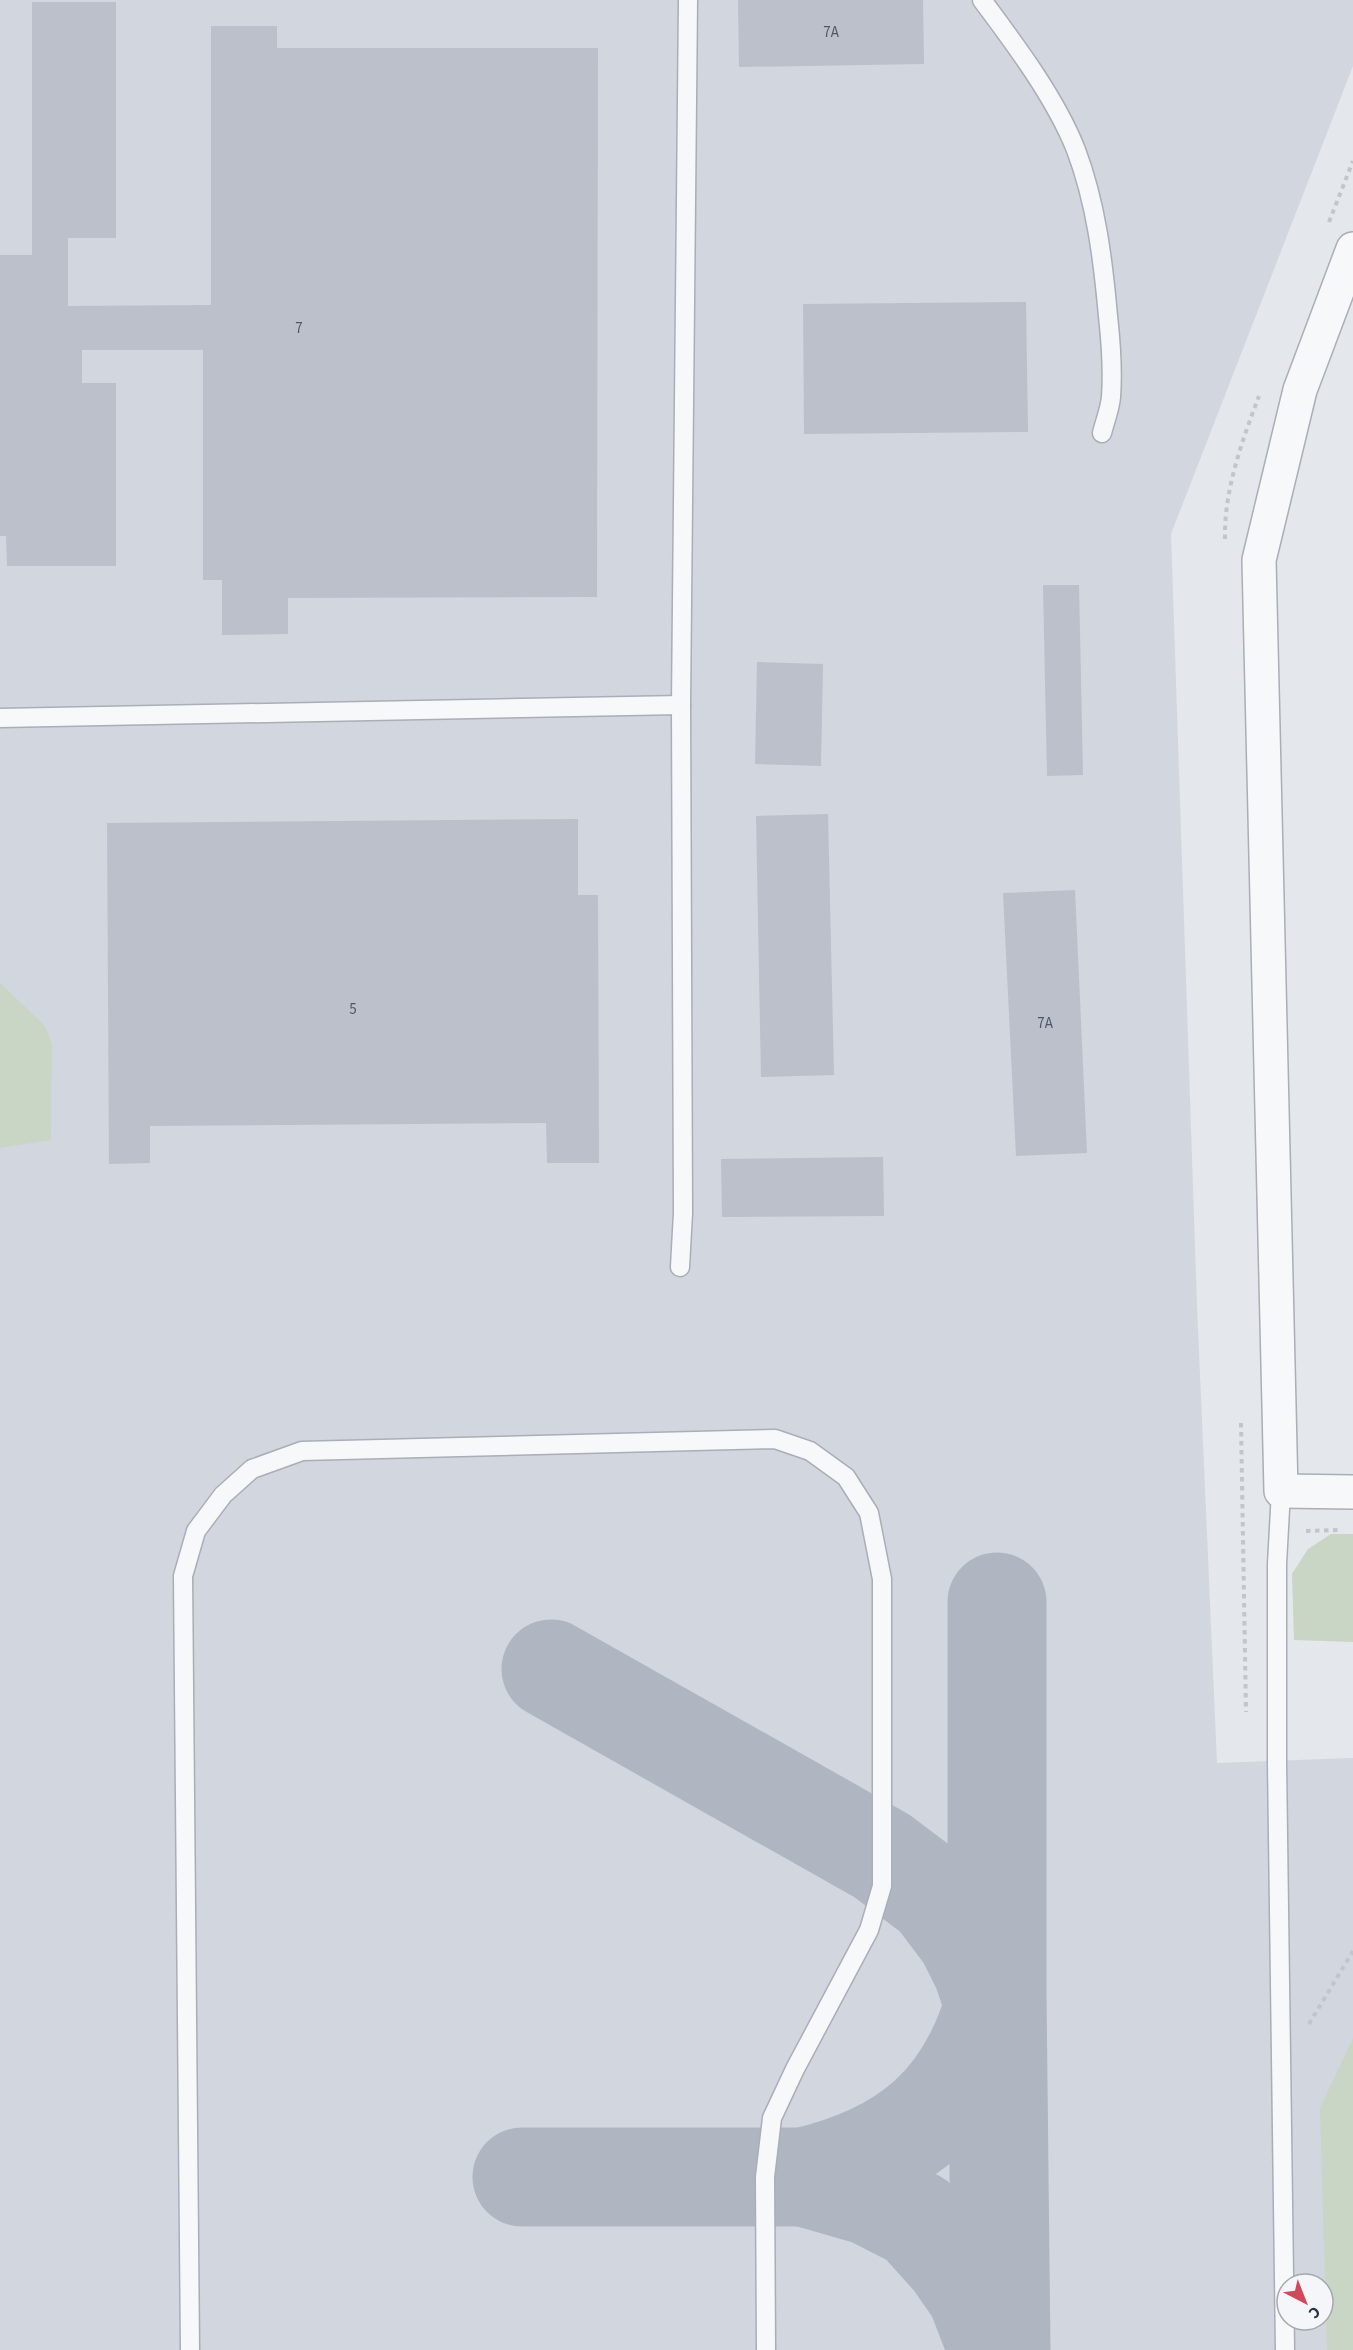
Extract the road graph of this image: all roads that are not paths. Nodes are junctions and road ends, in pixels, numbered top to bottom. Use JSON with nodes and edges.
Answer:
{"nodes":[{"id":1,"x":687,"y":0,"type":"edge"},
{"id":2,"x":982,"y":0,"type":"edge"},
{"id":3,"x":1353,"y":249,"type":"edge"},
{"id":4,"x":1102,"y":433,"type":"dead end"},
{"id":5,"x":681,"y":705,"type":"junction"},
{"id":6,"x":0,"y":718,"type":"edge"},
{"id":7,"x":680,"y":1267,"type":"dead end"},
{"id":8,"x":1281,"y":1491,"type":"junction"},
{"id":9,"x":1353,"y":1492,"type":"edge"},
{"id":10,"x":190,"y":2350,"type":"edge"},
{"id":11,"x":766,"y":2350,"type":"edge"},
{"id":12,"x":1285,"y":2350,"type":"edge"}],
"edges":[{"from":1,"to":5,"type":"lane"},
{"from":2,"to":4,"type":"lane"},
{"from":3,"to":8,"type":"street"},
{"from":5,"to":6,"type":"lane"},
{"from":5,"to":7,"type":"lane"},
{"from":8,"to":9,"type":"street"},
{"from":8,"to":12,"type":"lane"},
{"from":10,"to":11,"type":"lane"}]}
